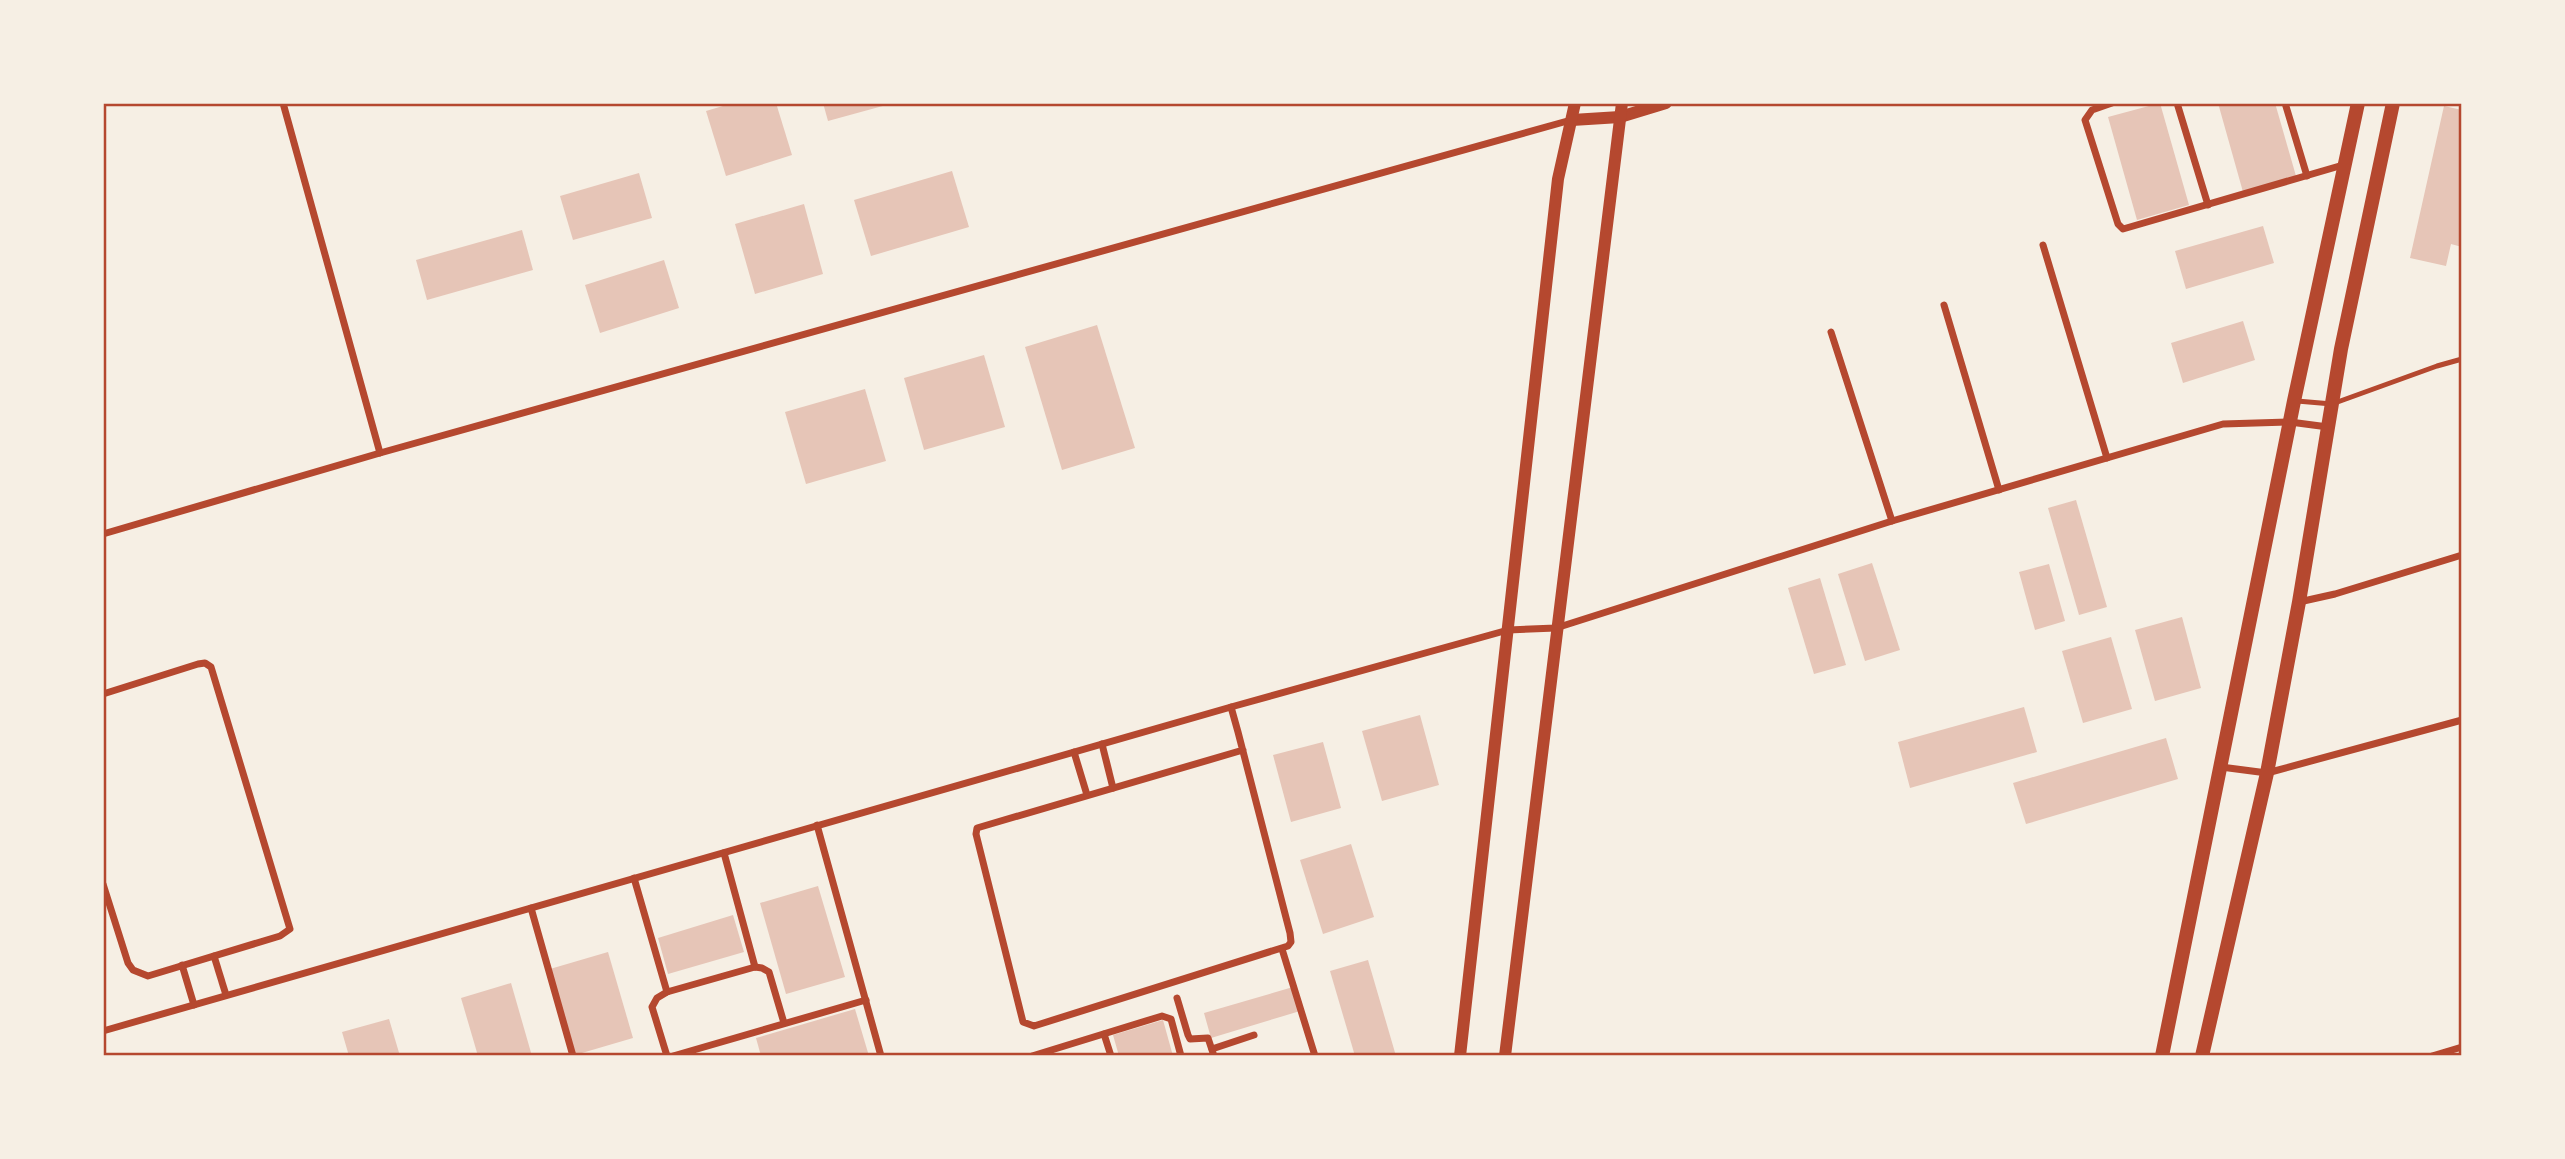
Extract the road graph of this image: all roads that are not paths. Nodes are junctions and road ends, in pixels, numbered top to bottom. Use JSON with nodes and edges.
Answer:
{"nodes":[{"id":1,"x":283,"y":103,"type":"edge"},
{"id":2,"x":1575,"y":103,"type":"edge"},
{"id":3,"x":1622,"y":103,"type":"edge"},
{"id":4,"x":1666,"y":103,"type":"edge"},
{"id":5,"x":2112,"y":103,"type":"edge"},
{"id":6,"x":2177,"y":103,"type":"edge"},
{"id":7,"x":2285,"y":103,"type":"edge"},
{"id":8,"x":2358,"y":103,"type":"edge"},
{"id":9,"x":2393,"y":103,"type":"edge"},
{"id":10,"x":1620,"y":117,"type":"junction"},
{"id":11,"x":1572,"y":120,"type":"junction"},
{"id":12,"x":2344,"y":165,"type":"junction"},
{"id":13,"x":2307,"y":176,"type":"junction"},
{"id":14,"x":2208,"y":205,"type":"junction"},
{"id":15,"x":2043,"y":245,"type":"dead end"},
{"id":16,"x":1944,"y":304,"type":"dead end"},
{"id":17,"x":1831,"y":332,"type":"dead end"},
{"id":18,"x":2462,"y":359,"type":"edge"},
{"id":19,"x":2294,"y":401,"type":"junction"},
{"id":20,"x":2332,"y":404,"type":"junction"},
{"id":21,"x":2290,"y":422,"type":"junction"},
{"id":22,"x":2328,"y":427,"type":"junction"},
{"id":23,"x":380,"y":453,"type":"junction"},
{"id":24,"x":2107,"y":458,"type":"junction"},
{"id":25,"x":1999,"y":490,"type":"junction"},
{"id":26,"x":1892,"y":521,"type":"junction"},
{"id":27,"x":103,"y":534,"type":"edge"},
{"id":28,"x":2462,"y":555,"type":"edge"},
{"id":29,"x":2299,"y":603,"type":"junction"},
{"id":30,"x":1556,"y":628,"type":"junction"},
{"id":31,"x":1508,"y":630,"type":"junction"},
{"id":32,"x":103,"y":694,"type":"edge"},
{"id":33,"x":1231,"y":707,"type":"junction"},
{"id":34,"x":2462,"y":720,"type":"edge"},
{"id":35,"x":1102,"y":744,"type":"junction"},
{"id":36,"x":1242,"y":750,"type":"junction"},
{"id":37,"x":1074,"y":752,"type":"junction"},
{"id":38,"x":2221,"y":767,"type":"junction"},
{"id":39,"x":2267,"y":772,"type":"junction"},
{"id":40,"x":1114,"y":788,"type":"junction"},
{"id":41,"x":1087,"y":795,"type":"junction"},
{"id":42,"x":817,"y":825,"type":"junction"},
{"id":43,"x":724,"y":853,"type":"junction"},
{"id":44,"x":634,"y":878,"type":"junction"},
{"id":45,"x":103,"y":884,"type":"edge"},
{"id":46,"x":531,"y":908,"type":"junction"},
{"id":47,"x":1283,"y":949,"type":"junction"},
{"id":48,"x":214,"y":956,"type":"junction"},
{"id":49,"x":182,"y":965,"type":"junction"},
{"id":50,"x":755,"y":967,"type":"junction"},
{"id":51,"x":667,"y":992,"type":"junction"},
{"id":52,"x":226,"y":995,"type":"junction"},
{"id":53,"x":1177,"y":998,"type":"dead end"},
{"id":54,"x":866,"y":1000,"type":"junction"},
{"id":55,"x":194,"y":1005,"type":"junction"},
{"id":56,"x":784,"y":1023,"type":"junction"},
{"id":57,"x":103,"y":1031,"type":"edge"},
{"id":58,"x":1104,"y":1034,"type":"junction"},
{"id":59,"x":1254,"y":1035,"type":"dead end"},
{"id":60,"x":2462,"y":1047,"type":"edge"},
{"id":61,"x":1213,"y":1052,"type":"edge"},
{"id":62,"x":1034,"y":1055,"type":"edge"},
{"id":63,"x":573,"y":1056,"type":"edge"},
{"id":64,"x":667,"y":1056,"type":"edge"},
{"id":65,"x":673,"y":1056,"type":"edge"},
{"id":66,"x":881,"y":1056,"type":"edge"},
{"id":67,"x":1111,"y":1056,"type":"edge"},
{"id":68,"x":1181,"y":1056,"type":"edge"},
{"id":69,"x":1315,"y":1056,"type":"edge"},
{"id":70,"x":1460,"y":1056,"type":"edge"},
{"id":71,"x":1505,"y":1056,"type":"edge"},
{"id":72,"x":2162,"y":1056,"type":"edge"},
{"id":73,"x":2203,"y":1056,"type":"edge"},
{"id":74,"x":2432,"y":1056,"type":"edge"}],
"edges":[{"from":1,"to":23,"type":"street"},
{"from":2,"to":11,"type":"street"},
{"from":3,"to":10,"type":"street"},
{"from":4,"to":10,"type":"street"},
{"from":5,"to":14,"type":"street"},
{"from":6,"to":14,"type":"street"},
{"from":7,"to":13,"type":"street"},
{"from":8,"to":12,"type":"main road"},
{"from":9,"to":20,"type":"main road"},
{"from":10,"to":11,"type":"street"},
{"from":10,"to":30,"type":"street"},
{"from":11,"to":23,"type":"street"},
{"from":11,"to":31,"type":"street"},
{"from":12,"to":13,"type":"street"},
{"from":12,"to":19,"type":"main road"},
{"from":13,"to":14,"type":"street"},
{"from":15,"to":24,"type":"street"},
{"from":16,"to":25,"type":"street"},
{"from":17,"to":26,"type":"street"},
{"from":18,"to":20,"type":"lane"},
{"from":19,"to":20,"type":"lane"},
{"from":19,"to":21,"type":"main road"},
{"from":20,"to":22,"type":"main road"},
{"from":21,"to":22,"type":"street"},
{"from":21,"to":24,"type":"street"},
{"from":21,"to":38,"type":"main road"},
{"from":22,"to":29,"type":"main road"},
{"from":23,"to":27,"type":"street"},
{"from":24,"to":25,"type":"street"},
{"from":25,"to":26,"type":"street"},
{"from":26,"to":30,"type":"street"},
{"from":28,"to":29,"type":"street"},
{"from":29,"to":39,"type":"main road"},
{"from":30,"to":31,"type":"street"},
{"from":30,"to":71,"type":"street"},
{"from":31,"to":33,"type":"street"},
{"from":31,"to":70,"type":"street"},
{"from":32,"to":48,"type":"street"},
{"from":33,"to":35,"type":"street"},
{"from":33,"to":36,"type":"street"},
{"from":34,"to":39,"type":"street"},
{"from":35,"to":37,"type":"street"},
{"from":35,"to":40,"type":"street"},
{"from":36,"to":40,"type":"street"},
{"from":36,"to":47,"type":"street"},
{"from":37,"to":41,"type":"street"},
{"from":37,"to":42,"type":"street"},
{"from":38,"to":39,"type":"street"},
{"from":38,"to":72,"type":"main road"},
{"from":39,"to":73,"type":"main road"},
{"from":40,"to":41,"type":"street"},
{"from":41,"to":47,"type":"street"},
{"from":42,"to":43,"type":"street"},
{"from":42,"to":54,"type":"street"},
{"from":43,"to":44,"type":"street"},
{"from":43,"to":50,"type":"street"},
{"from":44,"to":46,"type":"street"},
{"from":44,"to":51,"type":"street"},
{"from":45,"to":49,"type":"street"},
{"from":46,"to":52,"type":"street"},
{"from":46,"to":63,"type":"street"},
{"from":47,"to":69,"type":"street"},
{"from":48,"to":49,"type":"street"},
{"from":48,"to":52,"type":"street"},
{"from":49,"to":55,"type":"street"},
{"from":50,"to":51,"type":"street"},
{"from":50,"to":56,"type":"street"},
{"from":51,"to":64,"type":"street"},
{"from":52,"to":55,"type":"street"},
{"from":53,"to":61,"type":"street"},
{"from":54,"to":56,"type":"street"},
{"from":54,"to":66,"type":"street"},
{"from":55,"to":57,"type":"street"},
{"from":56,"to":65,"type":"street"},
{"from":58,"to":62,"type":"street"},
{"from":58,"to":67,"type":"street"},
{"from":58,"to":68,"type":"street"},
{"from":59,"to":61,"type":"street"},
{"from":60,"to":74,"type":"street"}]}
